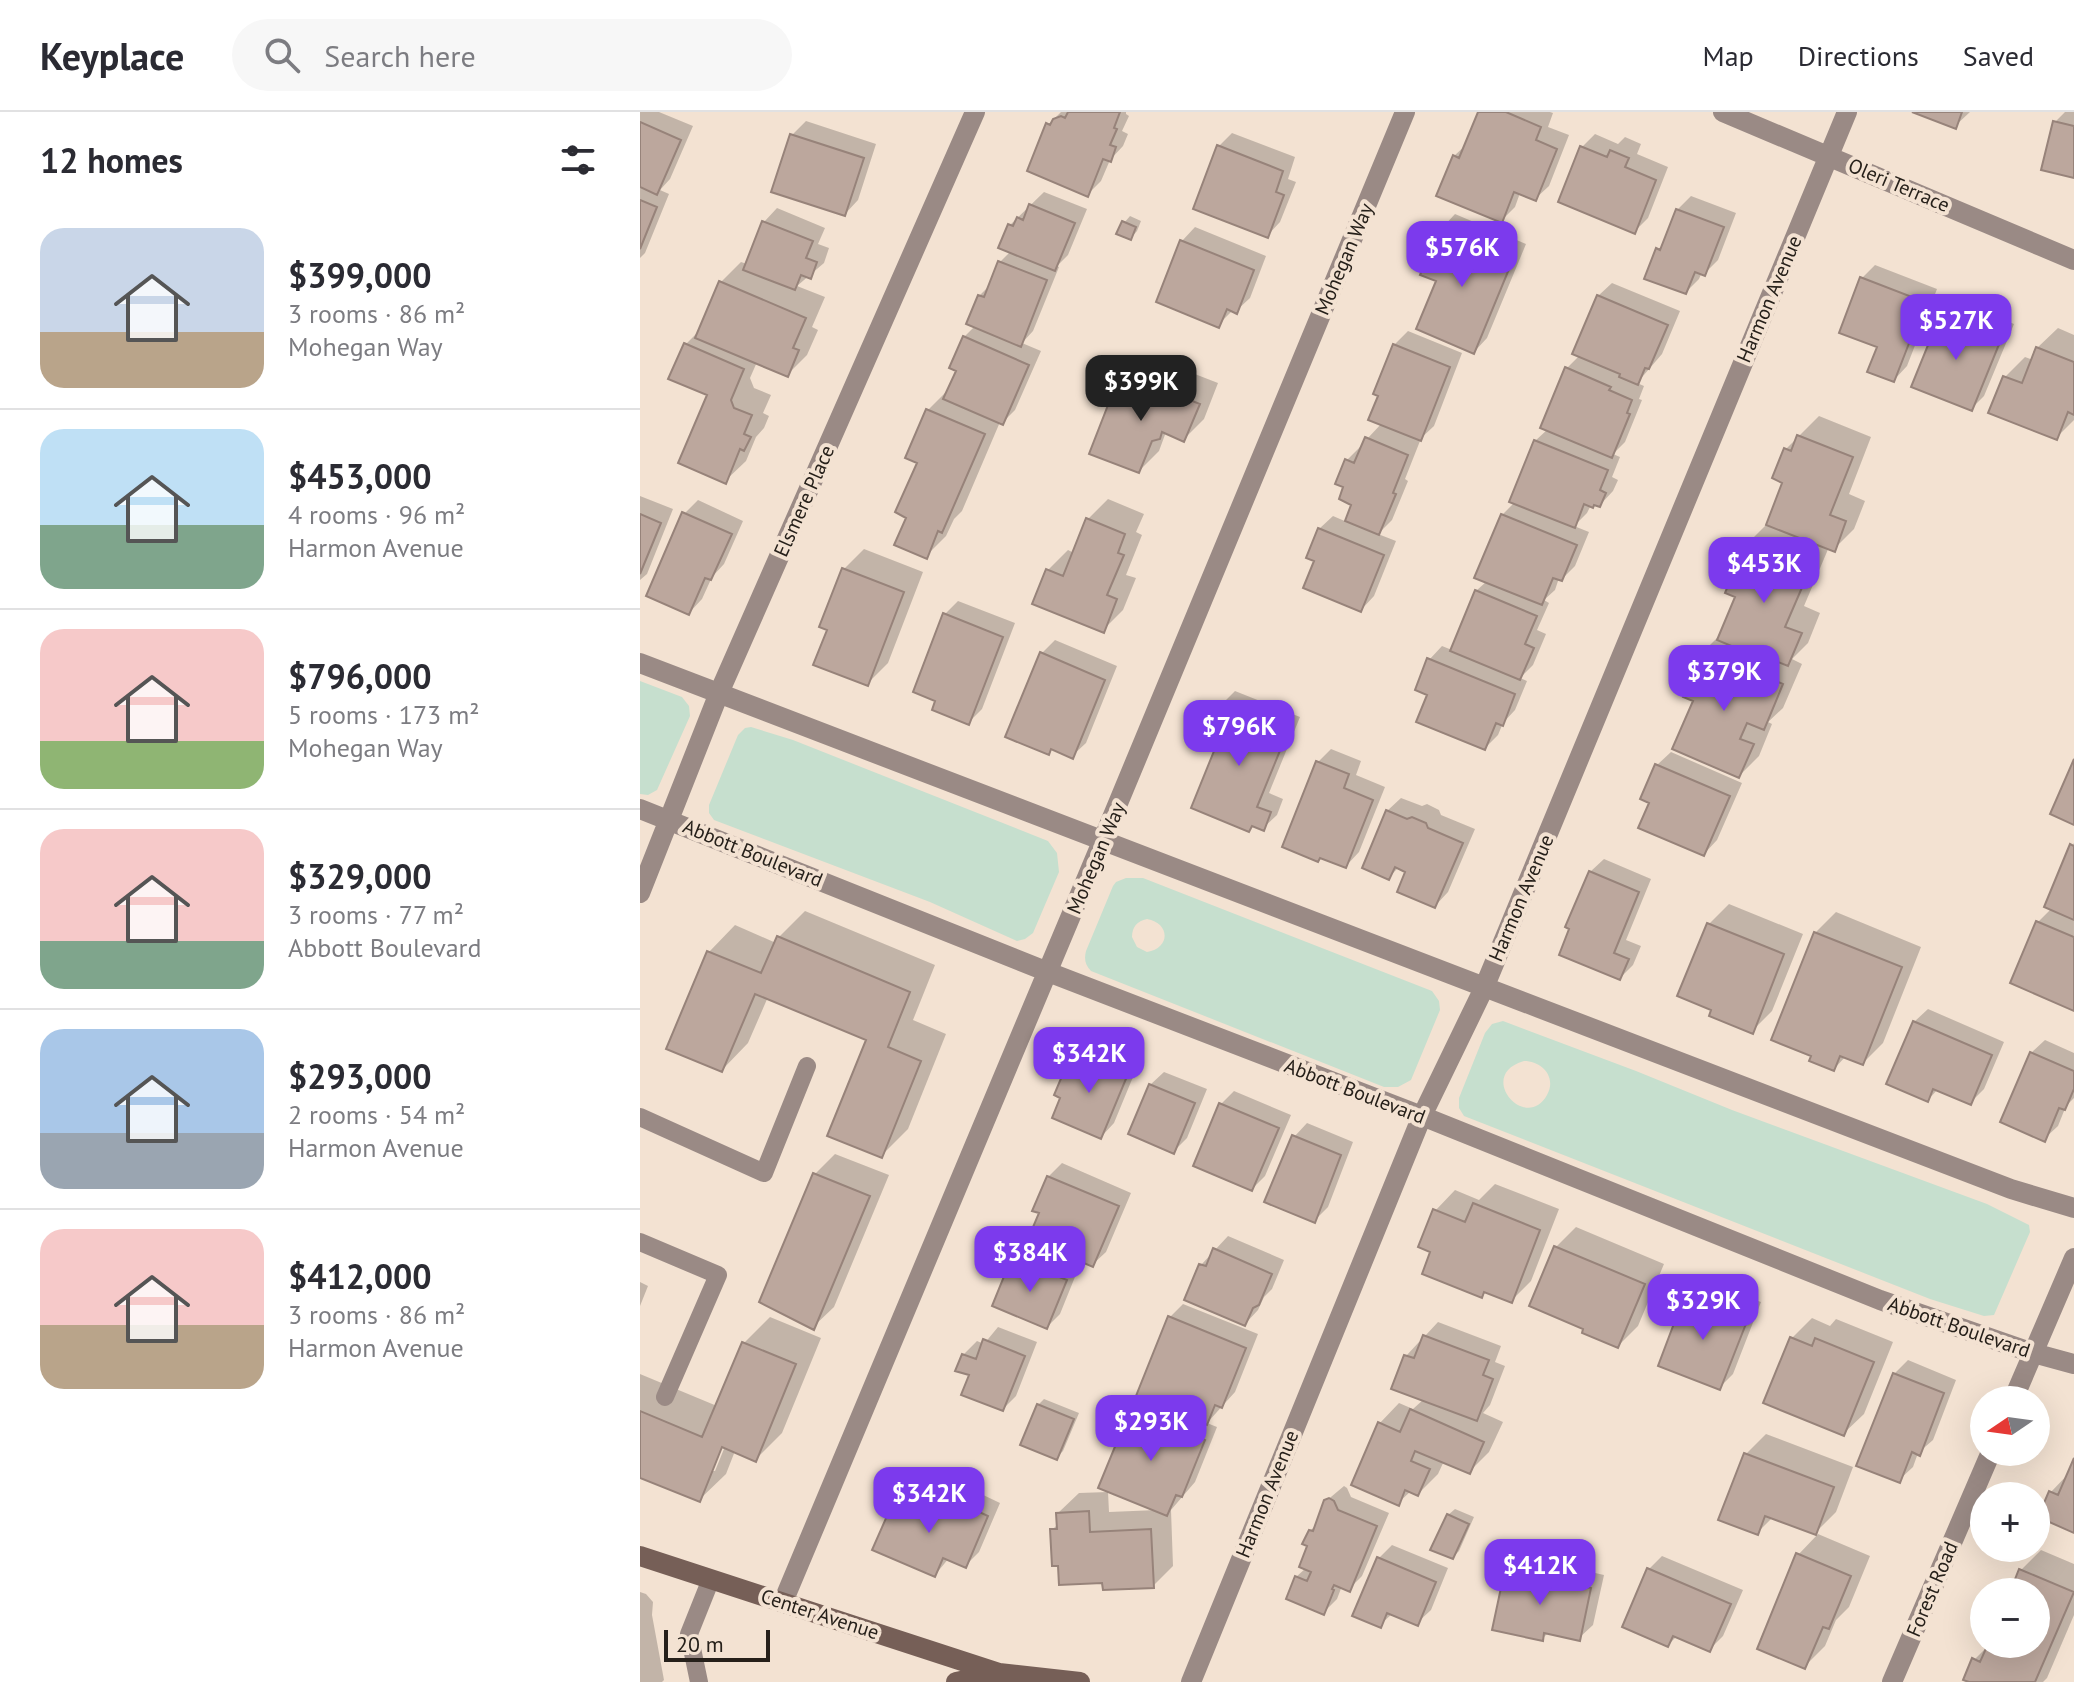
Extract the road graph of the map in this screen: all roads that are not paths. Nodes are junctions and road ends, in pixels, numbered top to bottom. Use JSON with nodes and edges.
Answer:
{"nodes":[{"id":1,"x":975,"y":112,"type":"edge"},
{"id":2,"x":1405,"y":112,"type":"edge"},
{"id":3,"x":1723,"y":112,"type":"edge"},
{"id":4,"x":1847,"y":112,"type":"edge"},
{"id":5,"x":1829,"y":155,"type":"junction"},
{"id":6,"x":2074,"y":260,"type":"edge"},
{"id":7,"x":640,"y":663,"type":"edge"},
{"id":8,"x":719,"y":693,"type":"junction"},
{"id":9,"x":640,"y":809,"type":"edge"},
{"id":10,"x":670,"y":820,"type":"junction"},
{"id":11,"x":1103,"y":839,"type":"junction"},
{"id":12,"x":640,"y":893,"type":"edge"},
{"id":13,"x":1048,"y":972,"type":"junction"},
{"id":14,"x":1484,"y":988,"type":"junction"},
{"id":15,"x":807,"y":1066,"type":"dead end"},
{"id":16,"x":1422,"y":1116,"type":"junction"},
{"id":17,"x":640,"y":1117,"type":"edge"},
{"id":18,"x":2074,"y":1208,"type":"edge"},
{"id":19,"x":640,"y":1242,"type":"edge"},
{"id":20,"x":2074,"y":1258,"type":"edge"},
{"id":21,"x":2033,"y":1353,"type":"junction"},
{"id":22,"x":2074,"y":1364,"type":"edge"},
{"id":23,"x":2019,"y":1386,"type":"edge"},
{"id":24,"x":665,"y":1397,"type":"dead end"},
{"id":25,"x":1985,"y":1466,"type":"edge"},
{"id":26,"x":640,"y":1556,"type":"edge"},
{"id":27,"x":711,"y":1579,"type":"junction"},
{"id":28,"x":783,"y":1602,"type":"junction"},
{"id":29,"x":999,"y":1673,"type":"junction"},
{"id":30,"x":699,"y":1682,"type":"edge"},
{"id":31,"x":956,"y":1682,"type":"edge"},
{"id":32,"x":1080,"y":1682,"type":"edge"},
{"id":33,"x":1191,"y":1682,"type":"edge"},
{"id":34,"x":1892,"y":1682,"type":"edge"}],
"edges":[{"from":1,"to":8,"type":"street","name":"Elsmere Place"},
{"from":2,"to":11,"type":"street","name":"Mohegan Way"},
{"from":3,"to":5,"type":"street","name":"Oleri Terrace"},
{"from":4,"to":5,"type":"street","name":"Harmon Avenue"},
{"from":5,"to":6,"type":"street","name":"Oleri Terrace"},
{"from":5,"to":14,"type":"street","name":"Harmon Avenue"},
{"from":7,"to":8,"type":"street"},
{"from":8,"to":10,"type":"street","name":"Elsmere Place"},
{"from":8,"to":11,"type":"street"},
{"from":9,"to":10,"type":"street","name":"Abbott Boulevard"},
{"from":10,"to":12,"type":"street","name":"Elsmere Place"},
{"from":10,"to":13,"type":"street","name":"Abbott Boulevard"},
{"from":11,"to":13,"type":"street","name":"Mohegan Way"},
{"from":11,"to":14,"type":"street"},
{"from":13,"to":16,"type":"street","name":"Abbott Boulevard"},
{"from":13,"to":28,"type":"street","name":"Mohegan Way"},
{"from":14,"to":16,"type":"street","name":"Harmon Avenue"},
{"from":14,"to":18,"type":"street"},
{"from":15,"to":17,"type":"lane"},
{"from":16,"to":21,"type":"street","name":"Abbott Boulevard"},
{"from":16,"to":33,"type":"street","name":"Harmon Avenue"},
{"from":19,"to":24,"type":"lane"},
{"from":20,"to":21,"type":"street"},
{"from":21,"to":22,"type":"street","name":"Abbott Boulevard"},
{"from":21,"to":23,"type":"street"},
{"from":25,"to":34,"type":"street","name":"Forest Road"},
{"from":26,"to":27,"type":"main road","name":"Center Avenue"},
{"from":27,"to":28,"type":"main road","name":"Center Avenue"},
{"from":27,"to":30,"type":"lane"},
{"from":28,"to":29,"type":"main road","name":"Center Avenue"},
{"from":29,"to":31,"type":"main road"},
{"from":29,"to":32,"type":"main road"}]}
